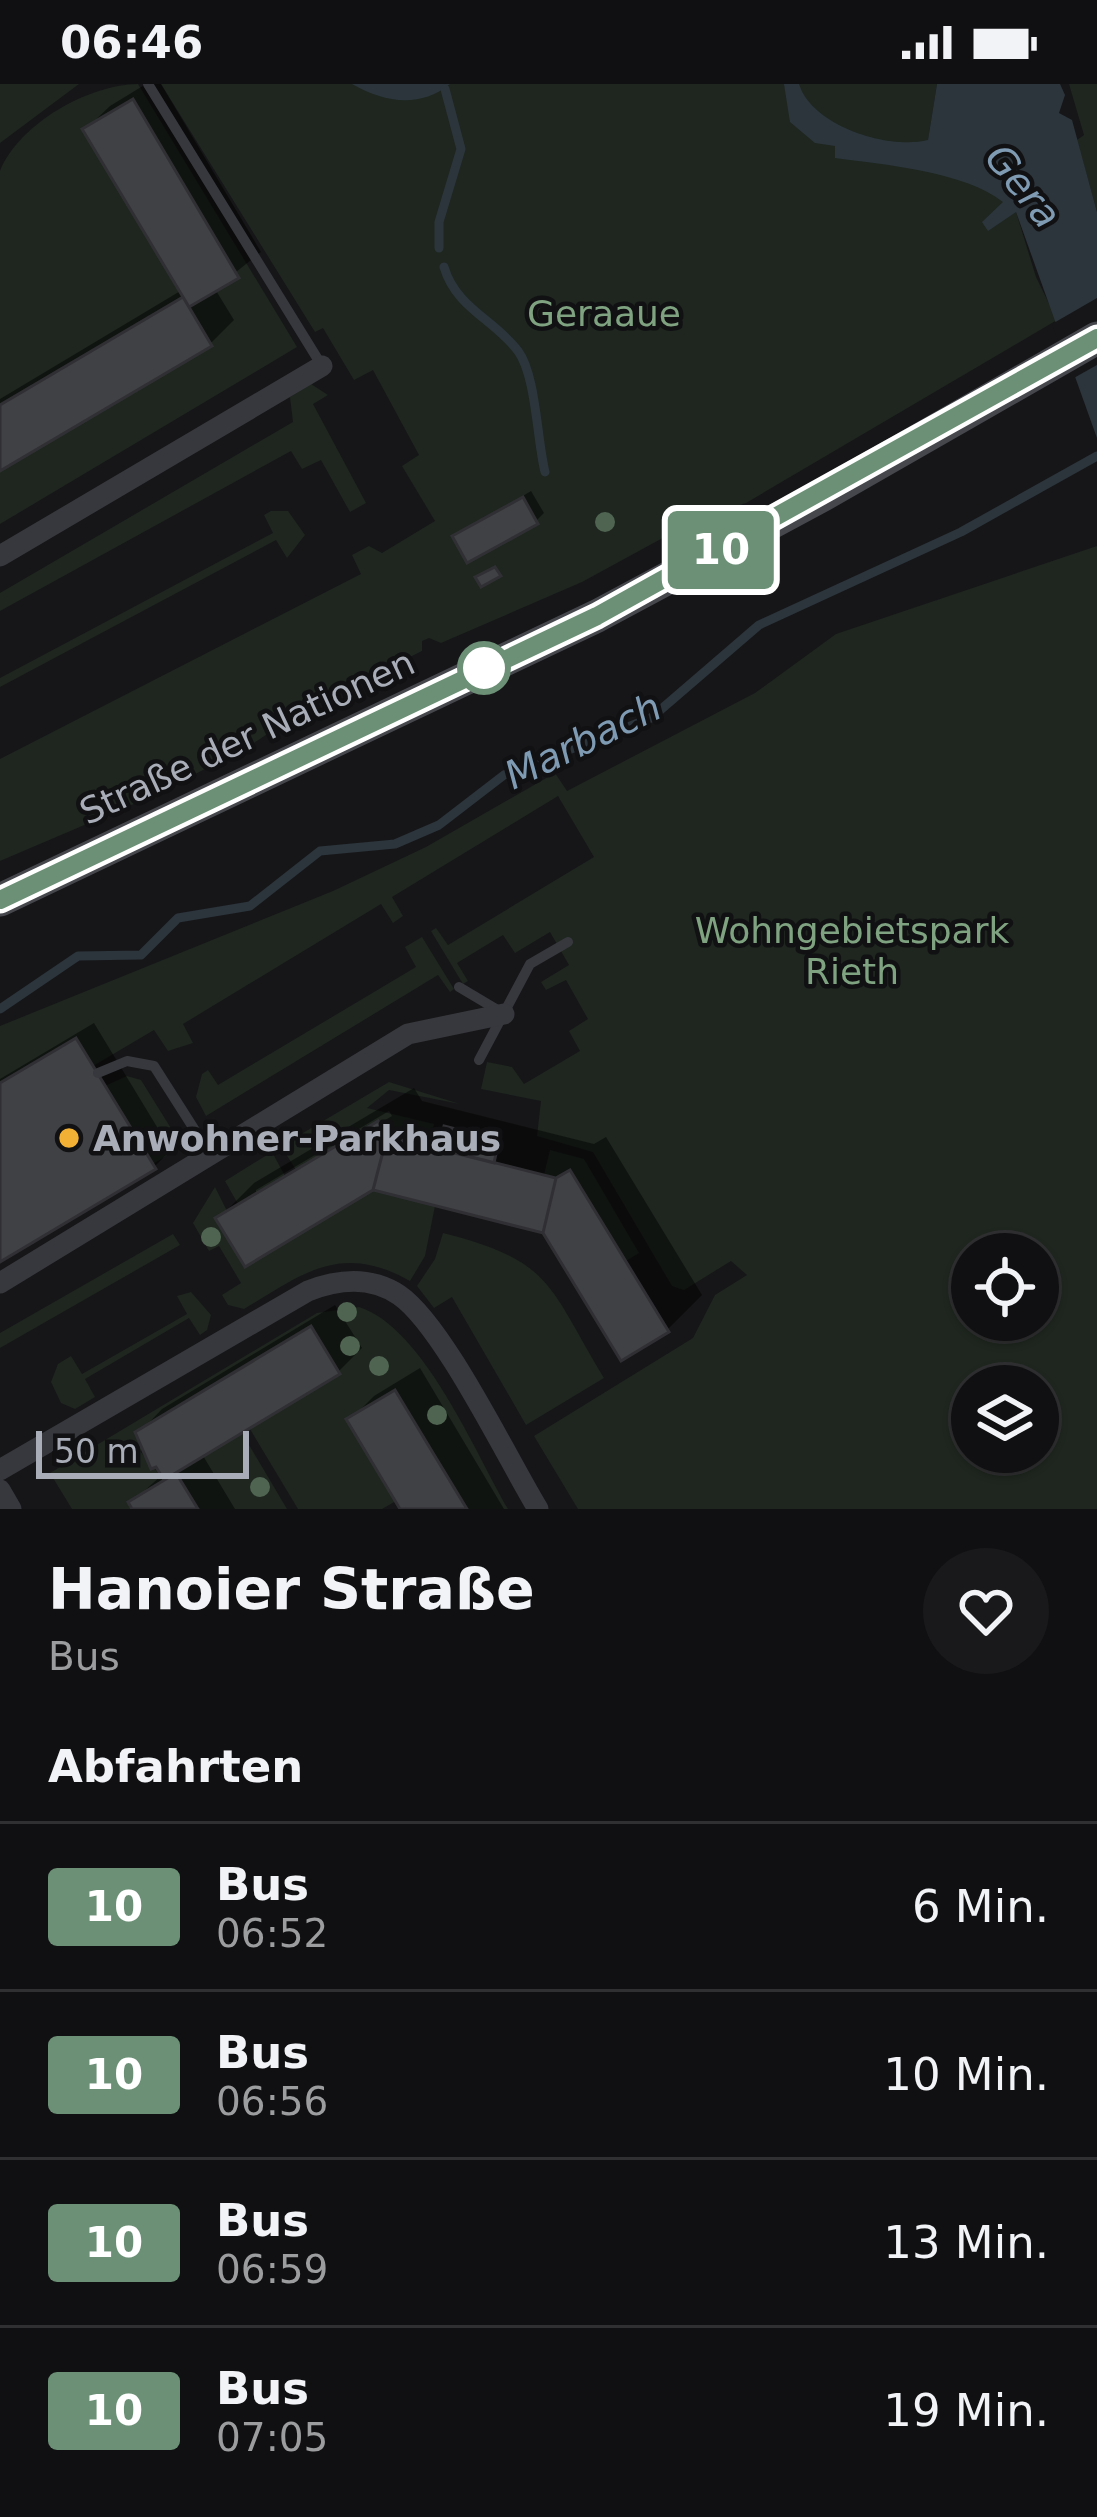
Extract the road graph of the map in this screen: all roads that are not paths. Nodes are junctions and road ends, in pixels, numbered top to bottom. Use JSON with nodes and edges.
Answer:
{"nodes":[{"id":1,"x":148,"y":84,"type":"edge"},
{"id":2,"x":1097,"y":338,"type":"edge"},
{"id":3,"x":322,"y":366,"type":"joint"},
{"id":4,"x":0,"y":556,"type":"edge"},
{"id":5,"x":0,"y":900,"type":"edge"},
{"id":6,"x":568,"y":942,"type":"dead end"},
{"id":7,"x":459,"y":987,"type":"dead end"},
{"id":8,"x":504,"y":1014,"type":"junction"},
{"id":9,"x":479,"y":1060,"type":"dead end"},
{"id":10,"x":98,"y":1073,"type":"dead end"},
{"id":11,"x":212,"y":1156,"type":"junction"},
{"id":12,"x":0,"y":1283,"type":"edge"},
{"id":13,"x":0,"y":1470,"type":"edge"},
{"id":14,"x":538,"y":1509,"type":"edge"}],
"edges":[{"from":1,"to":3,"type":"lane"},
{"from":2,"to":5,"type":"main road","name":"Straße der Nationen"},
{"from":3,"to":4,"type":"street"},
{"from":6,"to":8,"type":"lane"},
{"from":7,"to":8,"type":"lane"},
{"from":8,"to":9,"type":"lane"},
{"from":8,"to":11,"type":"street"},
{"from":10,"to":11,"type":"lane"},
{"from":11,"to":12,"type":"street"},
{"from":13,"to":14,"type":"street"}]}
